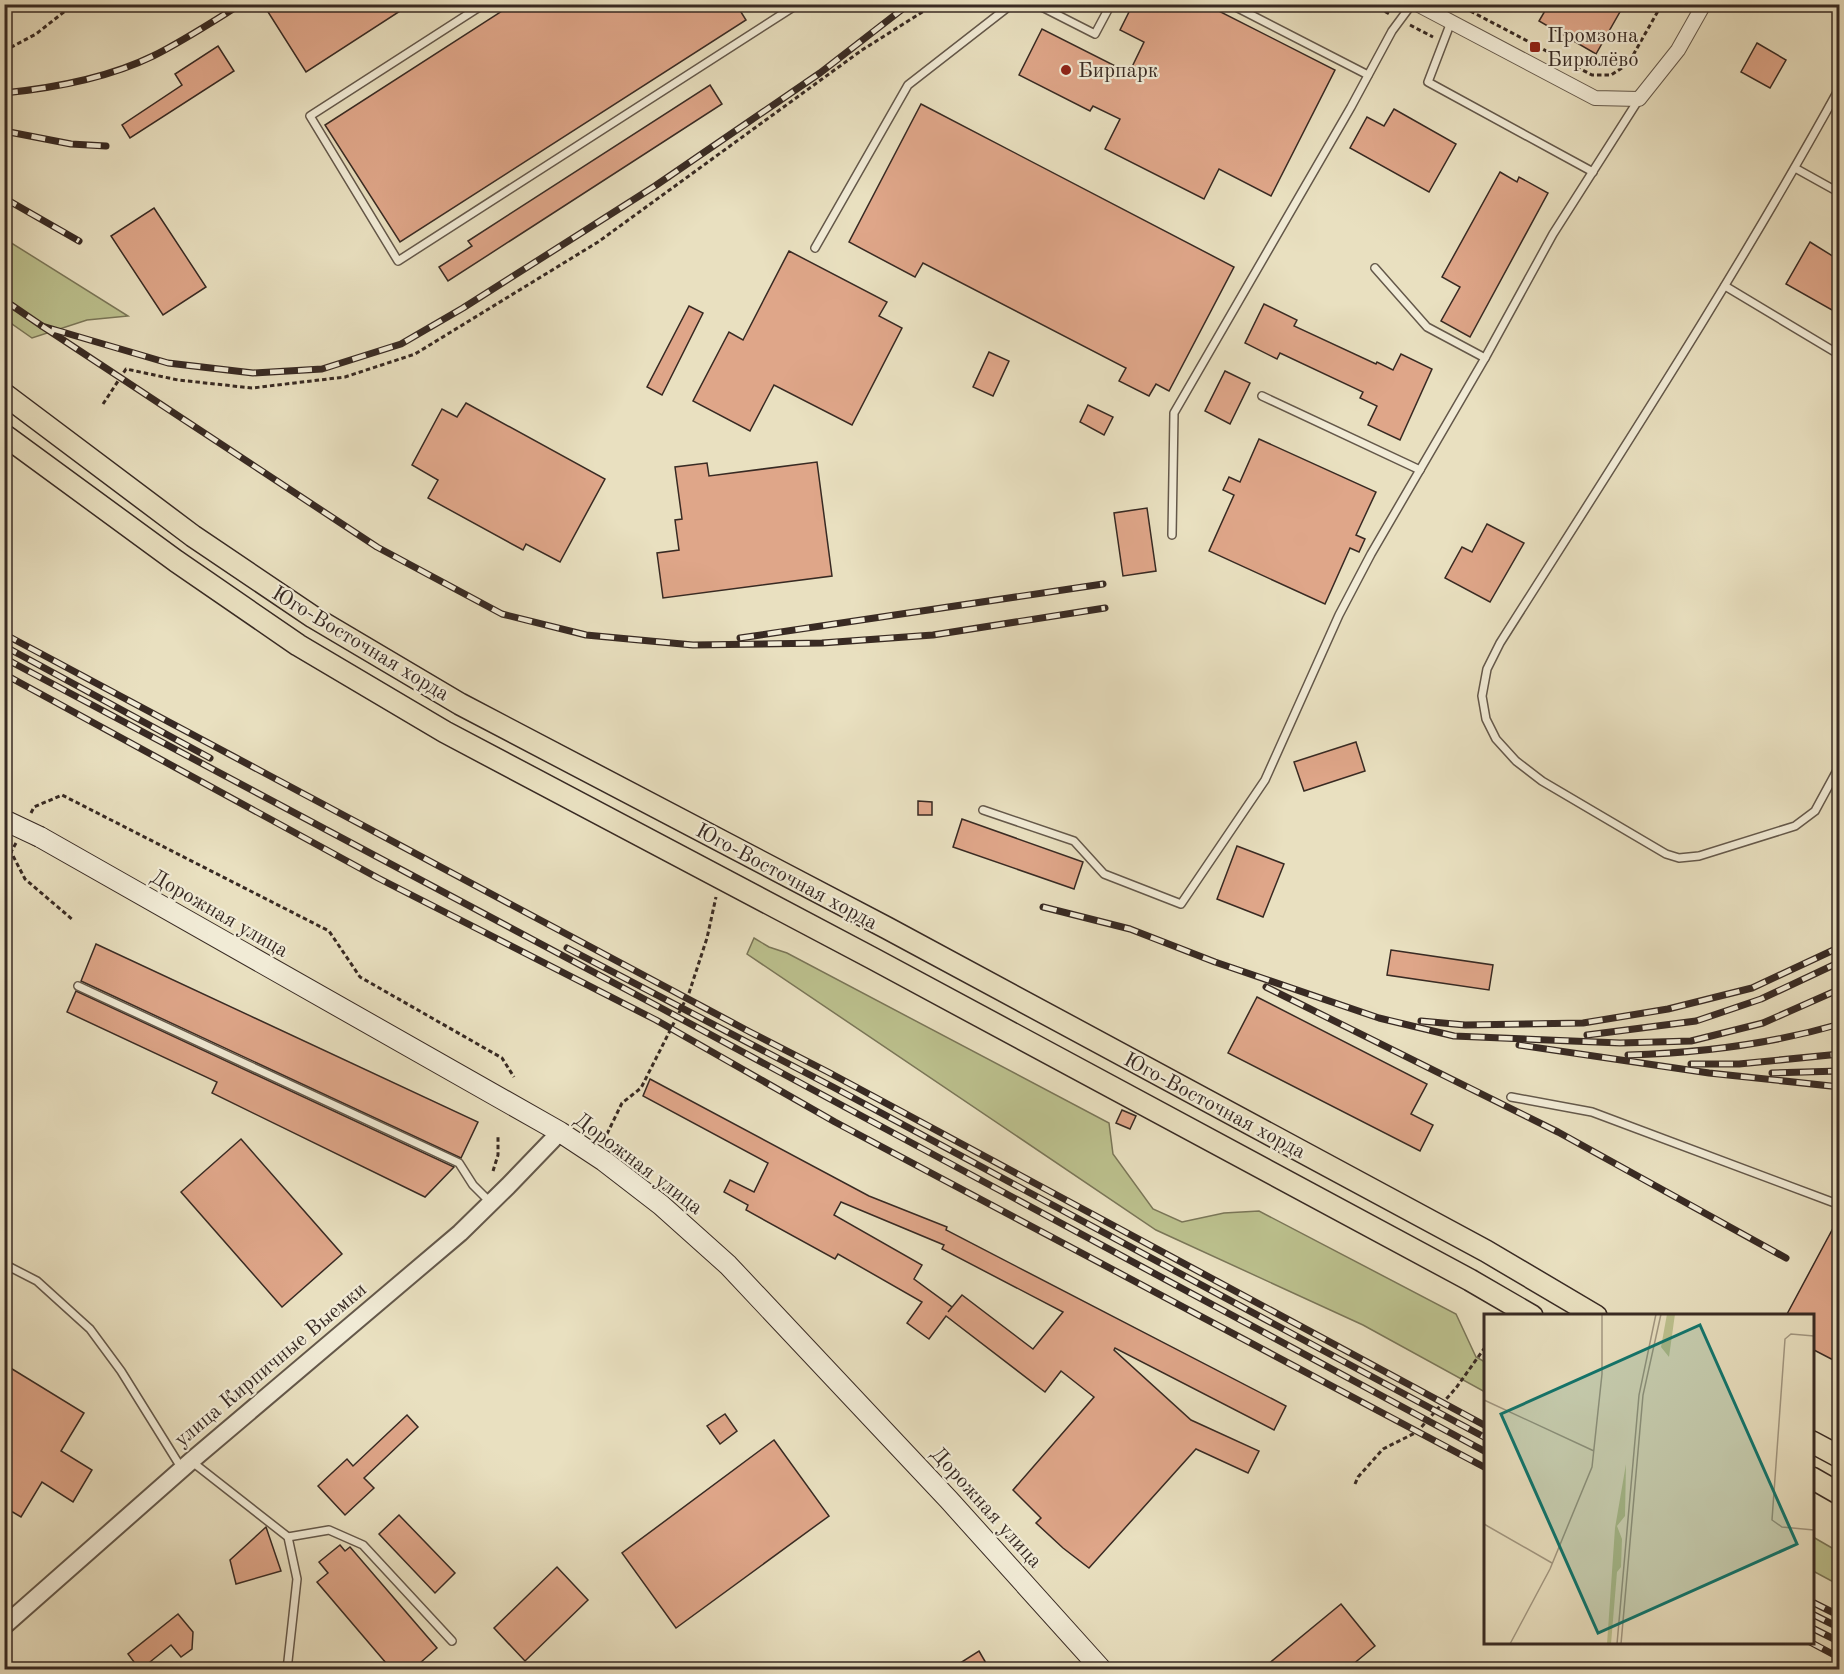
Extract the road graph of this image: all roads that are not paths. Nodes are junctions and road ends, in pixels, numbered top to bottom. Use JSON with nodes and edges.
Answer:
{"nodes":[{"id":1,"x":484,"y":4,"type":"edge"},
{"id":2,"x":798,"y":4,"type":"edge"},
{"id":3,"x":1012,"y":4,"type":"edge"},
{"id":4,"x":1036,"y":4,"type":"edge"},
{"id":5,"x":1111,"y":4,"type":"edge"},
{"id":6,"x":1230,"y":4,"type":"edge"},
{"id":7,"x":1412,"y":4,"type":"edge"},
{"id":8,"x":1417,"y":4,"type":"edge"},
{"id":9,"x":1704,"y":4,"type":"edge"},
{"id":10,"x":1450,"y":22,"type":"junction"},
{"id":11,"x":1368,"y":75,"type":"junction"},
{"id":12,"x":1839,"y":87,"type":"edge"},
{"id":13,"x":1639,"y":99,"type":"junction"},
{"id":14,"x":1795,"y":168,"type":"junction"},
{"id":15,"x":1593,"y":172,"type":"junction"},
{"id":16,"x":1839,"y":193,"type":"edge"},
{"id":17,"x":815,"y":249,"type":"dead end"},
{"id":18,"x":1375,"y":268,"type":"dead end"},
{"id":19,"x":1725,"y":286,"type":"junction"},
{"id":20,"x":1839,"y":355,"type":"edge"},
{"id":21,"x":1485,"y":358,"type":"junction"},
{"id":22,"x":4,"y":394,"type":"edge"},
{"id":23,"x":1262,"y":396,"type":"dead end"},
{"id":24,"x":4,"y":435,"type":"edge"},
{"id":25,"x":1420,"y":470,"type":"junction"},
{"id":26,"x":1172,"y":536,"type":"dead end"},
{"id":27,"x":1839,"y":765,"type":"edge"},
{"id":28,"x":983,"y":810,"type":"dead end"},
{"id":29,"x":4,"y":820,"type":"edge"},
{"id":30,"x":78,"y":986,"type":"dead end"},
{"id":31,"x":1512,"y":1097,"type":"dead end"},
{"id":32,"x":560,"y":1132,"type":"junction"},
{"id":33,"x":490,"y":1203,"type":"junction"},
{"id":34,"x":1839,"y":1205,"type":"edge"},
{"id":35,"x":4,"y":1264,"type":"edge"},
{"id":36,"x":1529,"y":1314,"type":"edge"},
{"id":37,"x":1593,"y":1314,"type":"edge"},
{"id":38,"x":1814,"y":1443,"type":"edge"},
{"id":39,"x":1839,"y":1457,"type":"edge"},
{"id":40,"x":186,"y":1465,"type":"junction"},
{"id":41,"x":1814,"y":1480,"type":"edge"},
{"id":42,"x":1839,"y":1494,"type":"edge"},
{"id":43,"x":288,"y":1537,"type":"junction"},
{"id":44,"x":4,"y":1626,"type":"edge"},
{"id":45,"x":452,"y":1641,"type":"dead end"},
{"id":46,"x":287,"y":1670,"type":"edge"},
{"id":47,"x":1102,"y":1670,"type":"edge"}],
"edges":[{"from":1,"to":2,"type":"lane"},
{"from":3,"to":17,"type":"lane"},
{"from":4,"to":5,"type":"lane"},
{"from":6,"to":11,"type":"lane"},
{"from":7,"to":11,"type":"lane"},
{"from":8,"to":10,"type":"street"},
{"from":9,"to":13,"type":"street"},
{"from":10,"to":13,"type":"street"},
{"from":10,"to":15,"type":"lane"},
{"from":11,"to":26,"type":"lane"},
{"from":12,"to":14,"type":"lane"},
{"from":13,"to":15,"type":"lane"},
{"from":14,"to":16,"type":"lane"},
{"from":14,"to":19,"type":"lane"},
{"from":15,"to":21,"type":"lane"},
{"from":18,"to":21,"type":"lane"},
{"from":19,"to":20,"type":"lane"},
{"from":19,"to":27,"type":"lane"},
{"from":21,"to":25,"type":"lane"},
{"from":22,"to":37,"type":"main road","name":"Юго-Восточная хорда"},
{"from":23,"to":25,"type":"lane"},
{"from":24,"to":36,"type":"main road","name":"Юго-Восточная хорда"},
{"from":25,"to":28,"type":"lane"},
{"from":29,"to":32,"type":"main road","name":"Дорожная улица","bridge":true},
{"from":30,"to":33,"type":"lane"},
{"from":31,"to":34,"type":"lane"},
{"from":32,"to":33,"type":"street","name":"улица Кирпичные Выемки"},
{"from":32,"to":47,"type":"main road","name":"Дорожная улица"},
{"from":33,"to":40,"type":"street","name":"улица Кирпичные Выемки"},
{"from":35,"to":40,"type":"lane"},
{"from":38,"to":39,"type":"main road"},
{"from":40,"to":43,"type":"lane"},
{"from":40,"to":44,"type":"street","name":"улица Кирпичные Выемки"},
{"from":41,"to":42,"type":"main road"},
{"from":43,"to":45,"type":"lane"},
{"from":43,"to":46,"type":"lane"}]}
